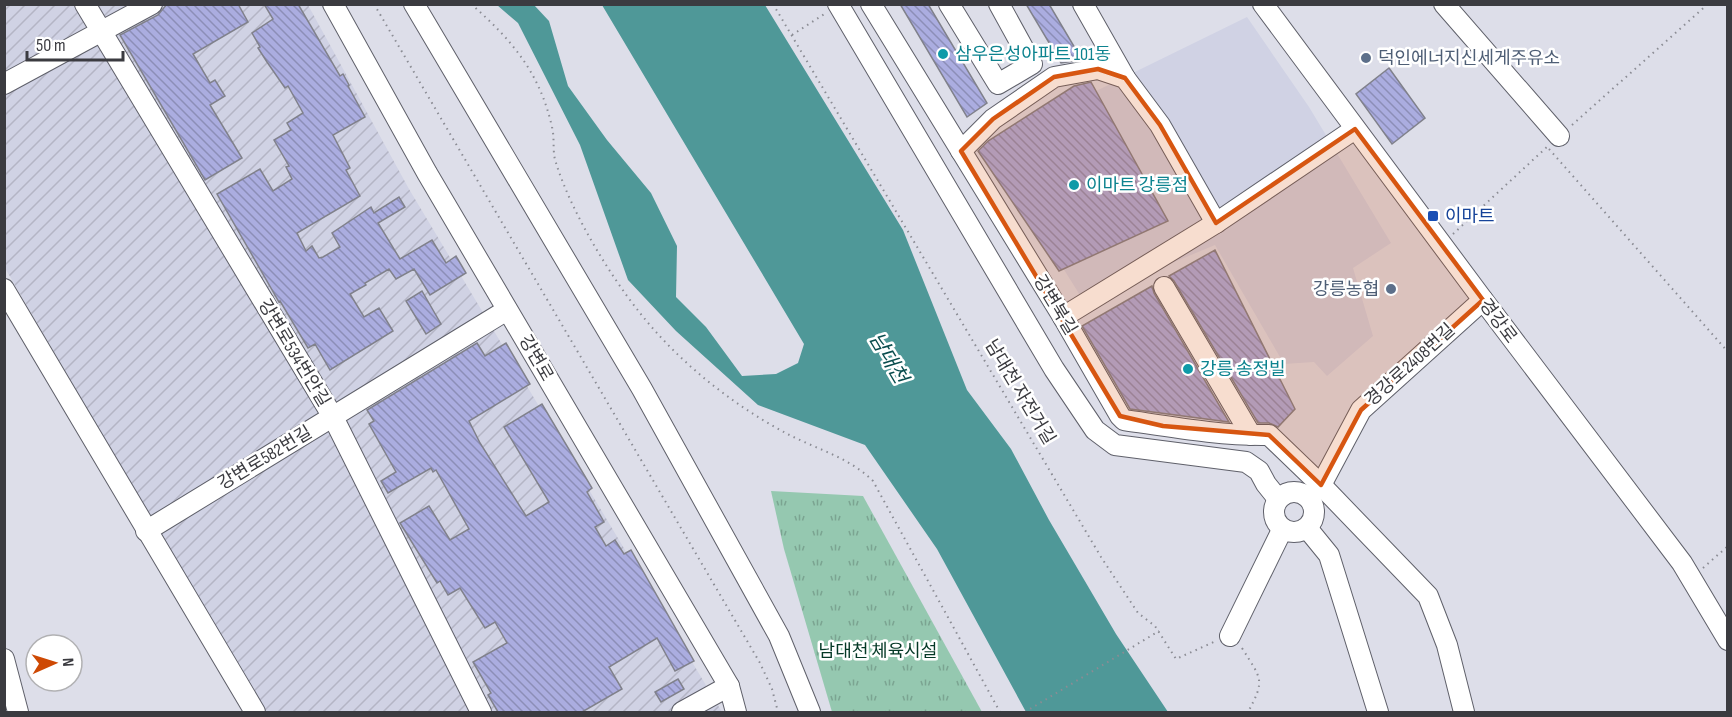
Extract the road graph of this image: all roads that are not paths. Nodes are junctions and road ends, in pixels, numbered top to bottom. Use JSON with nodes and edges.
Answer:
{"nodes":[{"id":1,"x":85,"y":4,"type":"edge"},
{"id":2,"x":152,"y":4,"type":"edge"},
{"id":3,"x":333,"y":4,"type":"edge"},
{"id":4,"x":414,"y":4,"type":"edge"},
{"id":5,"x":871,"y":4,"type":"edge"},
{"id":6,"x":949,"y":4,"type":"edge"},
{"id":7,"x":999,"y":4,"type":"edge"},
{"id":8,"x":1083,"y":4,"type":"edge"},
{"id":9,"x":1263,"y":4,"type":"edge"},
{"id":10,"x":1444,"y":4,"type":"edge"},
{"id":11,"x":834,"y":8,"type":"edge"},
{"id":12,"x":101,"y":31,"type":"junction"},
{"id":13,"x":1125,"y":78,"type":"junction"},
{"id":14,"x":4,"y":84,"type":"edge"},
{"id":15,"x":1355,"y":129,"type":"junction"},
{"id":16,"x":1553,"y":141,"type":"road end"},
{"id":17,"x":961,"y":152,"type":"junction"},
{"id":18,"x":1216,"y":223,"type":"junction"},
{"id":19,"x":1164,"y":287,"type":"dead end"},
{"id":20,"x":4,"y":289,"type":"edge"},
{"id":21,"x":1483,"y":300,"type":"junction"},
{"id":22,"x":507,"y":310,"type":"junction"},
{"id":23,"x":1063,"y":317,"type":"junction"},
{"id":24,"x":333,"y":417,"type":"junction"},
{"id":25,"x":1251,"y":435,"type":"junction"},
{"id":26,"x":1315,"y":491,"type":"junction"},
{"id":27,"x":1278,"y":498,"type":"junction"},
{"id":28,"x":1307,"y":528,"type":"junction"},
{"id":29,"x":1282,"y":530,"type":"junction"},
{"id":30,"x":146,"y":531,"type":"junction"},
{"id":31,"x":1230,"y":636,"type":"road end"},
{"id":32,"x":1728,"y":640,"type":"edge"},
{"id":33,"x":4,"y":659,"type":"edge"},
{"id":34,"x":729,"y":686,"type":"junction"},
{"id":35,"x":18,"y":712,"type":"edge"},
{"id":36,"x":255,"y":712,"type":"edge"},
{"id":37,"x":481,"y":712,"type":"edge"},
{"id":38,"x":681,"y":712,"type":"edge"},
{"id":39,"x":736,"y":712,"type":"edge"},
{"id":40,"x":810,"y":712,"type":"edge"},
{"id":41,"x":1378,"y":712,"type":"edge"},
{"id":42,"x":1464,"y":712,"type":"edge"}],
"edges":[{"from":1,"to":12,"type":"street","name":"강변로534번안길"},
{"from":2,"to":12,"type":"street"},
{"from":3,"to":22,"type":"street","name":"강변로"},
{"from":4,"to":40,"type":"street"},
{"from":5,"to":17,"type":"street","name":"강변북길"},
{"from":6,"to":7,"type":"street"},
{"from":8,"to":13,"type":"street"},
{"from":9,"to":15,"type":"street","name":"경강로"},
{"from":10,"to":16,"type":"street"},
{"from":11,"to":27,"type":"street"},
{"from":12,"to":14,"type":"street"},
{"from":12,"to":24,"type":"street","name":"강변로534번안길"},
{"from":13,"to":17,"type":"street"},
{"from":13,"to":18,"type":"street"},
{"from":15,"to":18,"type":"street"},
{"from":15,"to":21,"type":"street","name":"경강로"},
{"from":17,"to":23,"type":"street","name":"강변북길"},
{"from":18,"to":23,"type":"street"},
{"from":19,"to":25,"type":"street"},
{"from":20,"to":30,"type":"street"},
{"from":21,"to":26,"type":"street","name":"경강로2408번길"},
{"from":21,"to":32,"type":"street","name":"경강로"},
{"from":22,"to":24,"type":"street","name":"강변로582번길"},
{"from":22,"to":34,"type":"street","name":"강변로"},
{"from":23,"to":25,"type":"street","name":"강변북길"},
{"from":24,"to":30,"type":"street","name":"강변로582번길"},
{"from":24,"to":37,"type":"street","name":"강변로534번안길"},
{"from":25,"to":26,"type":"street","name":"강변북길"},
{"from":26,"to":27,"type":"street"},
{"from":26,"to":28,"type":"street","name":"경강로2408번길"},
{"from":26,"to":42,"type":"street","name":"강변북길"},
{"from":27,"to":29,"type":"street"},
{"from":28,"to":29,"type":"street"},
{"from":28,"to":41,"type":"street"},
{"from":29,"to":31,"type":"street"},
{"from":30,"to":36,"type":"street"},
{"from":33,"to":35,"type":"street"},
{"from":34,"to":38,"type":"street"},
{"from":34,"to":39,"type":"street","name":"강변로"}]}
